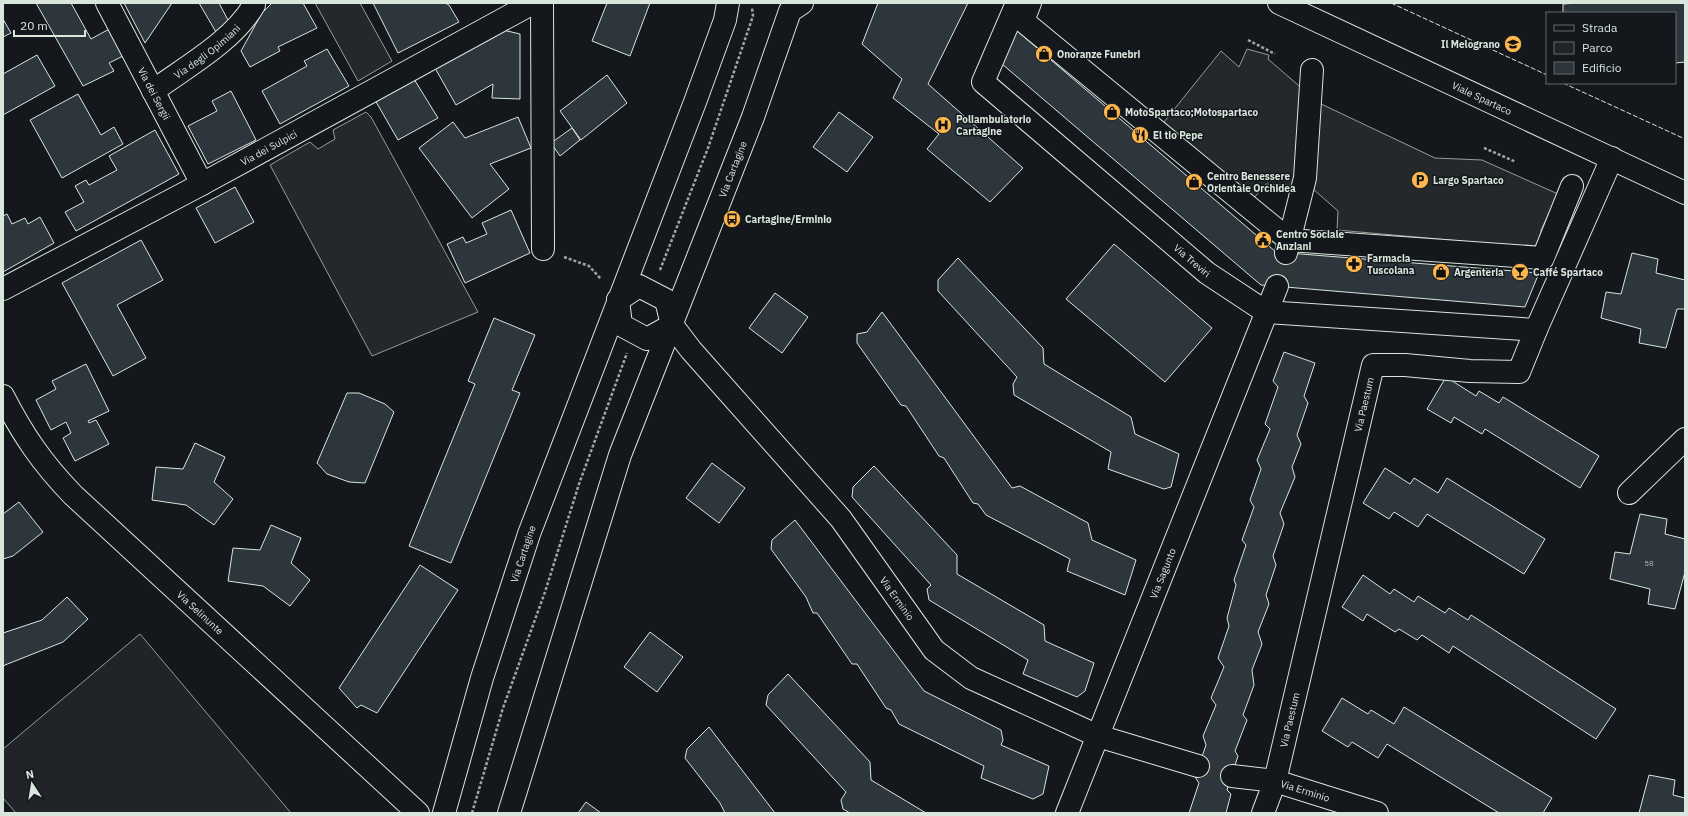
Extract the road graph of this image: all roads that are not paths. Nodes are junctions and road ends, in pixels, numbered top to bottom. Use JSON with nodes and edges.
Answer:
{"nodes":[{"id":1,"x":107,"y":3,"type":"edge"},
{"id":2,"x":533,"y":3,"type":"edge"},
{"id":3,"x":542,"y":3,"type":"edge"},
{"id":4,"x":728,"y":3,"type":"edge"},
{"id":5,"x":1017,"y":3,"type":"edge"},
{"id":6,"x":1030,"y":3,"type":"edge"},
{"id":7,"x":1279,"y":3,"type":"edge"},
{"id":8,"x":254,"y":5,"type":"dead end"},
{"id":9,"x":791,"y":6,"type":"edge"},
{"id":10,"x":1312,"y":70,"type":"dead end"},
{"id":11,"x":154,"y":91,"type":"junction"},
{"id":12,"x":1612,"y":158,"type":"junction"},
{"id":13,"x":202,"y":184,"type":"junction"},
{"id":14,"x":1572,"y":186,"type":"dead end"},
{"id":15,"x":1685,"y":193,"type":"edge"},
{"id":16,"x":1288,"y":246,"type":"junction"},
{"id":17,"x":543,"y":249,"type":"dead end"},
{"id":18,"x":1276,"y":286,"type":"tunnel mouth"},
{"id":19,"x":3,"y":289,"type":"edge"},
{"id":20,"x":618,"y":300,"type":"junction"},
{"id":21,"x":1266,"y":312,"type":"junction"},
{"id":22,"x":672,"y":325,"type":"junction"},
{"id":23,"x":1536,"y":330,"type":"junction"},
{"id":24,"x":3,"y":396,"type":"edge"},
{"id":25,"x":1685,"y":439,"type":"edge"},
{"id":26,"x":1637,"y":483,"type":"dead end"},
{"id":27,"x":1098,"y":736,"type":"junction"},
{"id":28,"x":1198,"y":766,"type":"tunnel mouth"},
{"id":29,"x":1232,"y":776,"type":"tunnel mouth"},
{"id":30,"x":1275,"y":781,"type":"junction"},
{"id":31,"x":418,"y":813,"type":"edge"},
{"id":32,"x":444,"y":813,"type":"edge"},
{"id":33,"x":509,"y":813,"type":"edge"},
{"id":34,"x":1067,"y":813,"type":"edge"},
{"id":35,"x":1263,"y":813,"type":"edge"},
{"id":36,"x":1378,"y":813,"type":"edge"}],
"edges":[{"from":1,"to":11,"type":"street","name":"Via dei Sergii"},
{"from":2,"to":13,"type":"street","name":"Via dei Sulpici"},
{"from":3,"to":17,"type":"street"},
{"from":4,"to":20,"type":"street","name":"Via Cartagine"},
{"from":5,"to":21,"type":"street","name":"Via Treviri"},
{"from":6,"to":16,"type":"street"},
{"from":7,"to":12,"type":"street","name":"Viale Spartaco"},
{"from":8,"to":11,"type":"street","name":"Via degli Opimiani"},
{"from":9,"to":22,"type":"street","name":"Via Cartagine"},
{"from":10,"to":16,"type":"street"},
{"from":11,"to":13,"type":"street","name":"Via dei Sergii"},
{"from":12,"to":15,"type":"street","name":"Viale Spartaco"},
{"from":12,"to":23,"type":"street","name":"Via Paestum"},
{"from":13,"to":19,"type":"street","name":"Via dei Sulpici"},
{"from":14,"to":16,"type":"street"},
{"from":18,"to":21,"type":"street","name":"Via Sagunto"},
{"from":20,"to":22,"type":"street"},
{"from":20,"to":22,"type":"street","name":"Via Cartagine"},
{"from":20,"to":32,"type":"street","name":"Via Cartagine"},
{"from":21,"to":23,"type":"street","name":"Via Treviri"},
{"from":21,"to":27,"type":"street","name":"Via Sagunto"},
{"from":22,"to":27,"type":"street","name":"Via Erminio"},
{"from":22,"to":33,"type":"street","name":"Via Cartagine"},
{"from":23,"to":30,"type":"street","name":"Via Paestum"},
{"from":24,"to":31,"type":"street","name":"Via Selinunte"},
{"from":25,"to":26,"type":"street"},
{"from":27,"to":28,"type":"street","name":"Via Erminio"},
{"from":27,"to":34,"type":"street","name":"Via Sagunto"},
{"from":29,"to":30,"type":"street","name":"Via Erminio"},
{"from":30,"to":35,"type":"street","name":"Via Paestum"},
{"from":30,"to":36,"type":"street","name":"Via Erminio"}]}
